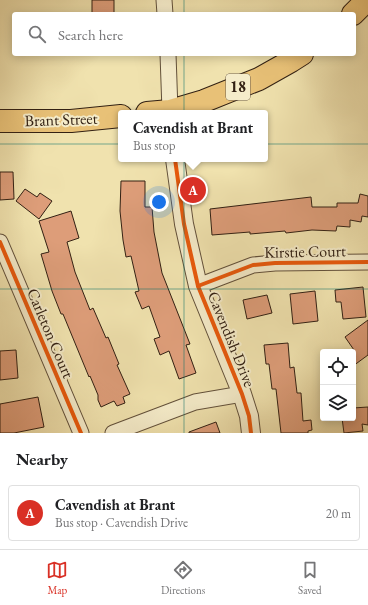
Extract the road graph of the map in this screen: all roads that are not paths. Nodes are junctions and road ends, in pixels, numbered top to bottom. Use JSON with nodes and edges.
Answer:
{"nodes":[{"id":1,"x":164,"y":0,"type":"edge"},
{"id":2,"x":367,"y":0,"type":"edge"},
{"id":3,"x":165,"y":12,"type":"edge"},
{"id":4,"x":355,"y":12,"type":"edge"},
{"id":5,"x":168,"y":56,"type":"edge"},
{"id":6,"x":299,"y":56,"type":"edge"},
{"id":7,"x":170,"y":110,"type":"edge"},
{"id":8,"x":176,"y":110,"type":"edge"},
{"id":9,"x":118,"y":116,"type":"edge"},
{"id":10,"x":0,"y":121,"type":"edge"},
{"id":11,"x":175,"y":162,"type":"edge"},
{"id":12,"x":0,"y":242,"type":"edge"},
{"id":13,"x":368,"y":262,"type":"edge"},
{"id":14,"x":198,"y":286,"type":"junction"},
{"id":15,"x":242,"y":394,"type":"junction"},
{"id":16,"x":81,"y":433,"type":"edge"},
{"id":17,"x":113,"y":433,"type":"edge"},
{"id":18,"x":251,"y":433,"type":"edge"}],
"edges":[{"from":1,"to":3,"type":"street"},
{"from":2,"to":4,"type":"main road"},
{"from":5,"to":7,"type":"street"},
{"from":6,"to":8,"type":"main road","number":"18"},
{"from":9,"to":10,"type":"main road","name":"Brant Street"},
{"from":11,"to":14,"type":"street","name":"Cavendish Drive"},
{"from":12,"to":16,"type":"street","name":"Carleton Court"},
{"from":13,"to":14,"type":"street","name":"Kirstie Court"},
{"from":14,"to":15,"type":"street","name":"Cavendish Drive"},
{"from":15,"to":17,"type":"street"},
{"from":15,"to":18,"type":"street","name":"Cavendish Drive"}]}
